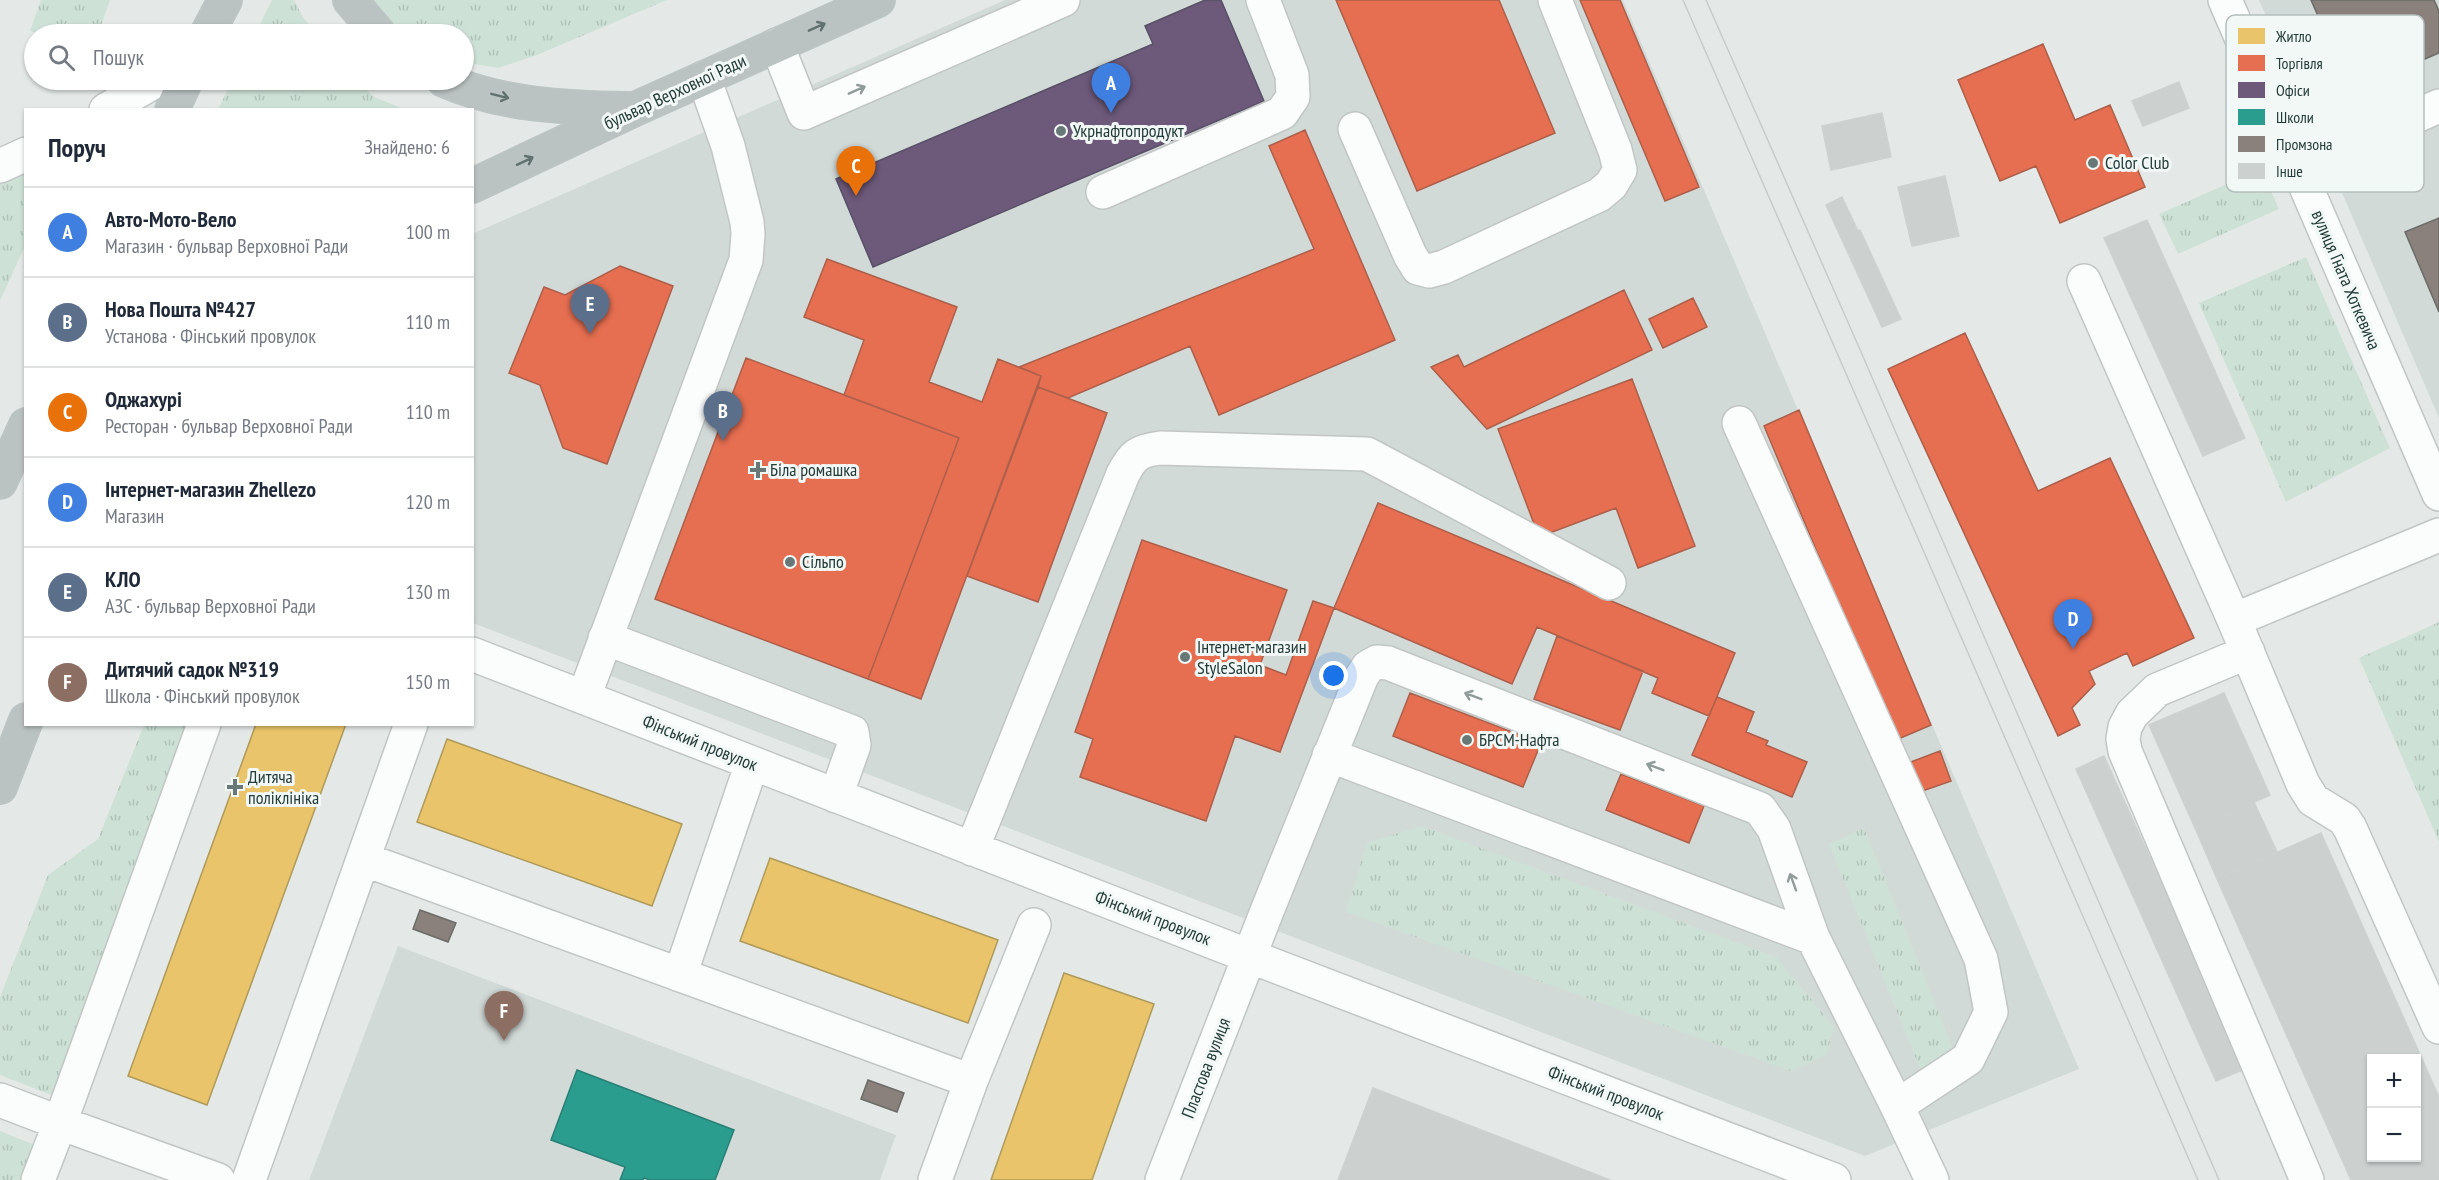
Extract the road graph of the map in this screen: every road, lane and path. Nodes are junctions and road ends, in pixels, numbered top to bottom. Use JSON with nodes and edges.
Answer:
{"nodes":[{"id":1,"x":225,"y":0,"type":"edge"},
{"id":2,"x":350,"y":0,"type":"edge"},
{"id":3,"x":878,"y":0,"type":"edge"},
{"id":4,"x":1063,"y":0,"type":"edge"},
{"id":5,"x":1263,"y":0,"type":"edge"},
{"id":6,"x":1555,"y":0,"type":"edge"},
{"id":7,"x":2225,"y":0,"type":"edge"},
{"id":8,"x":2232,"y":15,"type":"edge"},
{"id":9,"x":212,"y":24,"type":"edge"},
{"id":10,"x":370,"y":24,"type":"edge"},
{"id":11,"x":777,"y":45,"type":"junction"},
{"id":12,"x":704,"y":78,"type":"junction"},
{"id":13,"x":140,"y":90,"type":"edge"},
{"id":14,"x":181,"y":90,"type":"edge"},
{"id":15,"x":474,"y":90,"type":"edge"},
{"id":16,"x":2439,"y":106,"type":"edge"},
{"id":17,"x":109,"y":108,"type":"edge"},
{"id":18,"x":173,"y":108,"type":"edge"},
{"id":19,"x":635,"y":109,"type":"junction"},
{"id":20,"x":2424,"y":113,"type":"edge"},
{"id":21,"x":1355,"y":129,"type":"dead end"},
{"id":22,"x":24,"y":155,"type":"edge"},
{"id":23,"x":0,"y":166,"type":"edge"},
{"id":24,"x":474,"y":185,"type":"edge"},
{"id":25,"x":1103,"y":192,"type":"dead end"},
{"id":26,"x":2308,"y":192,"type":"edge"},
{"id":27,"x":2084,"y":281,"type":"dead end"},
{"id":28,"x":1739,"y":423,"type":"dead end"},
{"id":29,"x":24,"y":429,"type":"edge"},
{"id":30,"x":0,"y":482,"type":"edge"},
{"id":31,"x":2439,"y":494,"type":"edge"},
{"id":32,"x":2439,"y":535,"type":"edge"},
{"id":33,"x":1609,"y":584,"type":"dead end"},
{"id":34,"x":2234,"y":620,"type":"junction"},
{"id":35,"x":605,"y":638,"type":"junction"},
{"id":36,"x":2248,"y":652,"type":"junction"},
{"id":37,"x":474,"y":655,"type":"edge"},
{"id":38,"x":584,"y":697,"type":"junction"},
{"id":39,"x":24,"y":725,"type":"edge"},
{"id":40,"x":203,"y":726,"type":"edge"},
{"id":41,"x":410,"y":726,"type":"edge"},
{"id":42,"x":1329,"y":755,"type":"junction"},
{"id":43,"x":752,"y":763,"type":"junction"},
{"id":44,"x":0,"y":787,"type":"edge"},
{"id":45,"x":836,"y":796,"type":"junction"},
{"id":46,"x":972,"y":849,"type":"junction"},
{"id":47,"x":363,"y":859,"type":"junction"},
{"id":48,"x":1034,"y":925,"type":"dead end"},
{"id":49,"x":1813,"y":938,"type":"junction"},
{"id":50,"x":1249,"y":956,"type":"junction"},
{"id":51,"x":680,"y":975,"type":"junction"},
{"id":52,"x":2439,"y":1027,"type":"edge"},
{"id":53,"x":971,"y":1081,"type":"junction"},
{"id":54,"x":0,"y":1100,"type":"edge"},
{"id":55,"x":1897,"y":1106,"type":"junction"},
{"id":56,"x":60,"y":1124,"type":"junction"},
{"id":57,"x":209,"y":1179,"type":"edge"},
{"id":58,"x":38,"y":1180,"type":"edge"},
{"id":59,"x":249,"y":1180,"type":"edge"},
{"id":60,"x":935,"y":1180,"type":"edge"},
{"id":61,"x":1162,"y":1180,"type":"edge"},
{"id":62,"x":1834,"y":1180,"type":"edge"},
{"id":63,"x":1932,"y":1180,"type":"edge"},
{"id":64,"x":2307,"y":1180,"type":"edge"}],
"edges":[{"from":1,"to":9,"type":"highway"},
{"from":2,"to":10,"type":"highway"},
{"from":11,"to":3,"type":"highway","name":"бульвар Верховної Ради","one_way":true},
{"from":11,"to":4,"type":"street","one_way":true},
{"from":5,"to":25,"type":"street"},
{"from":6,"to":21,"type":"street"},
{"from":7,"to":8,"type":"street","name":"вулиця Гната Хоткевича"},
{"from":11,"to":12,"type":"highway","name":"бульвар Верховної Ради"},
{"from":12,"to":19,"type":"highway","name":"бульвар Верховної Ради"},
{"from":12,"to":35,"type":"street"},
{"from":13,"to":17,"type":"street"},
{"from":14,"to":18,"type":"highway"},
{"from":15,"to":19,"type":"highway","one_way":true},
{"from":16,"to":20,"type":"street"},
{"from":24,"to":19,"type":"highway","name":"бульвар Верховної Ради","one_way":true},
{"from":22,"to":23,"type":"street"},
{"from":26,"to":31,"type":"street","name":"вулиця Гната Хоткевича"},
{"from":27,"to":34,"type":"street"},
{"from":28,"to":55,"type":"street"},
{"from":29,"to":30,"type":"highway"},
{"from":32,"to":34,"type":"street"},
{"from":33,"to":46,"type":"street"},
{"from":34,"to":36,"type":"street"},
{"from":35,"to":38,"type":"street"},
{"from":35,"to":45,"type":"street"},
{"from":36,"to":52,"type":"street"},
{"from":36,"to":64,"type":"street"},
{"from":37,"to":38,"type":"street","name":"Фінський провулок"},
{"from":38,"to":43,"type":"street","name":"Фінський провулок"},
{"from":39,"to":44,"type":"highway"},
{"from":40,"to":56,"type":"street"},
{"from":41,"to":47,"type":"street"},
{"from":42,"to":49,"type":"street"},
{"from":49,"to":42,"type":"street","name":"Пластова вулиця","one_way":true},
{"from":42,"to":50,"type":"street","name":"Пластова вулиця"},
{"from":43,"to":45,"type":"street","name":"Фінський провулок"},
{"from":43,"to":51,"type":"street"},
{"from":45,"to":46,"type":"street","name":"Фінський провулок"},
{"from":46,"to":50,"type":"street","name":"Фінський провулок"},
{"from":47,"to":51,"type":"street"},
{"from":47,"to":59,"type":"street"},
{"from":48,"to":53,"type":"street"},
{"from":49,"to":55,"type":"street","name":"Пластова вулиця"},
{"from":50,"to":61,"type":"street","name":"Пластова вулиця"},
{"from":50,"to":62,"type":"street","name":"Фінський провулок"},
{"from":51,"to":53,"type":"street"},
{"from":53,"to":60,"type":"street"},
{"from":54,"to":56,"type":"street"},
{"from":55,"to":63,"type":"street","name":"Пластова вулиця"},
{"from":56,"to":57,"type":"street"},
{"from":56,"to":58,"type":"street"}]}
